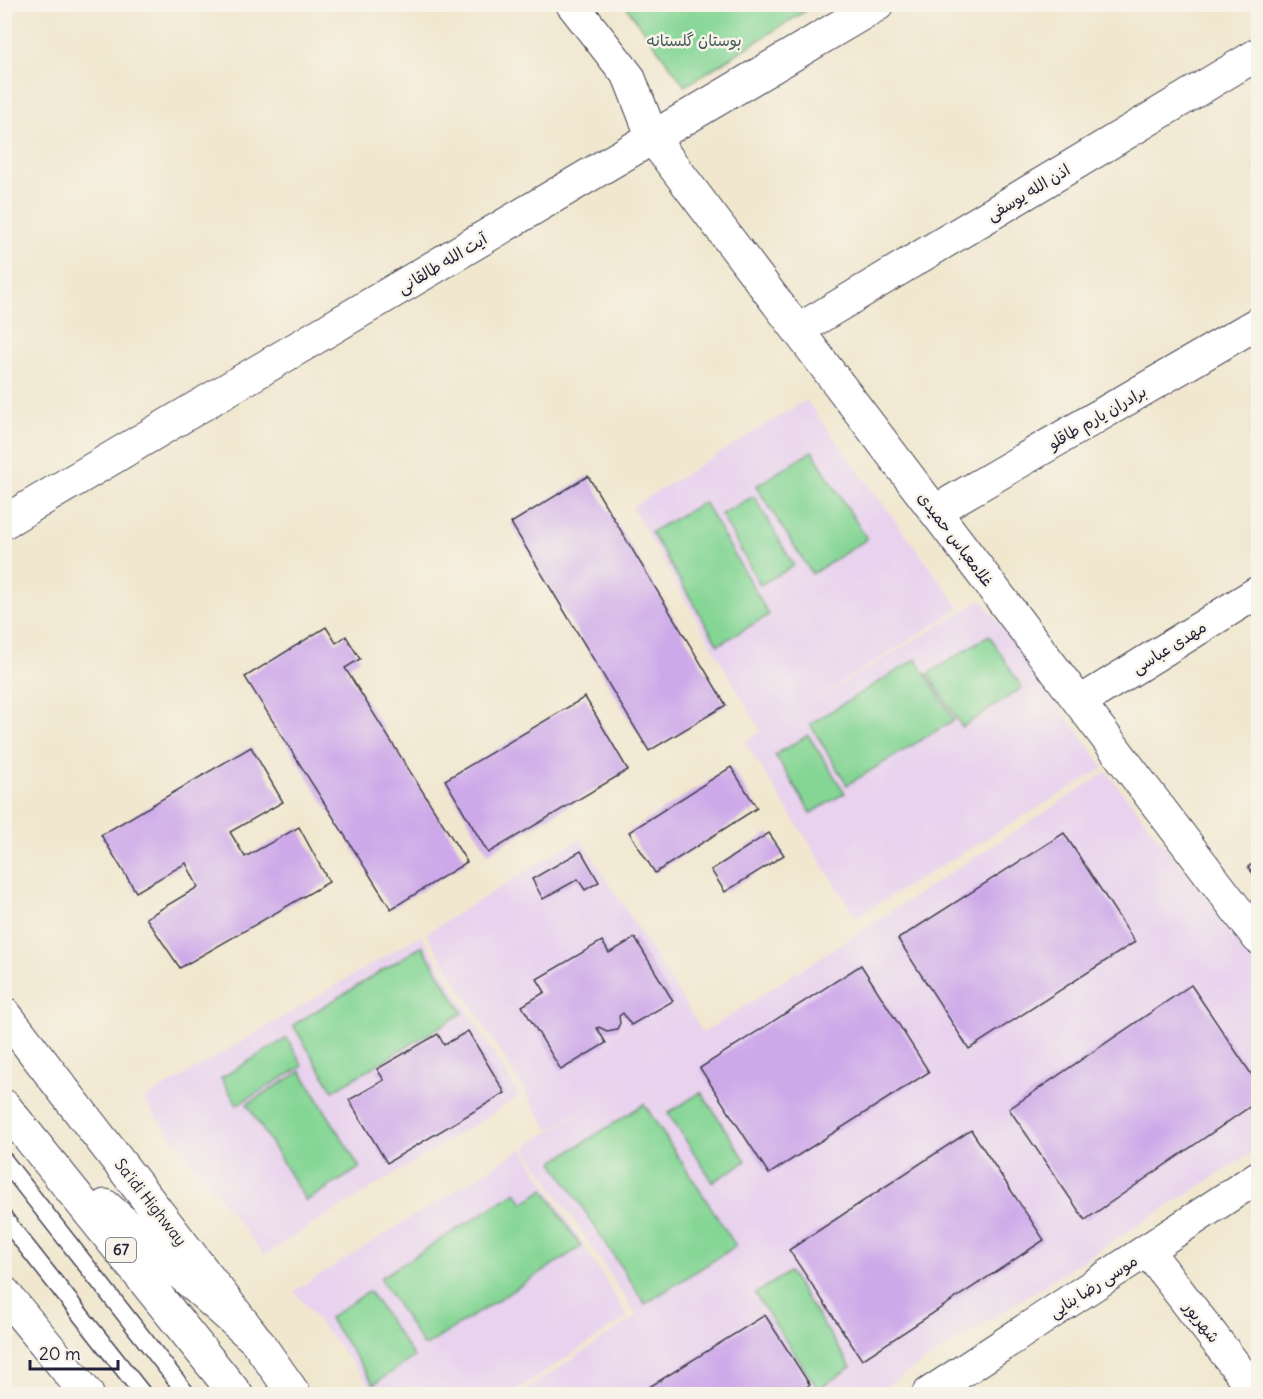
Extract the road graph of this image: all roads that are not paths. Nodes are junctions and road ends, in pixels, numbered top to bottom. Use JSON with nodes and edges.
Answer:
{"nodes":[{"id":1,"x":572,"y":4,"type":"edge"},
{"id":2,"x":878,"y":4,"type":"edge"},
{"id":3,"x":1258,"y":54,"type":"edge"},
{"id":4,"x":653,"y":139,"type":"junction"},
{"id":5,"x":1258,"y":323,"type":"edge"},
{"id":6,"x":798,"y":330,"type":"junction"},
{"id":7,"x":935,"y":511,"type":"junction"},
{"id":8,"x":4,"y":522,"type":"edge"},
{"id":9,"x":1258,"y":592,"type":"edge"},
{"id":10,"x":1080,"y":702,"type":"junction"},
{"id":11,"x":1258,"y":938,"type":"edge"},
{"id":12,"x":4,"y":1013,"type":"edge"},
{"id":13,"x":4,"y":1106,"type":"edge"},
{"id":14,"x":38,"y":1147,"type":"junction"},
{"id":15,"x":4,"y":1160,"type":"edge"},
{"id":16,"x":1258,"y":1177,"type":"edge"},
{"id":17,"x":4,"y":1218,"type":"edge"},
{"id":18,"x":1147,"y":1250,"type":"junction"},
{"id":19,"x":4,"y":1293,"type":"edge"},
{"id":20,"x":256,"y":1340,"type":"junction"},
{"id":21,"x":1255,"y":1387,"type":"edge"},
{"id":22,"x":87,"y":1395,"type":"edge"},
{"id":23,"x":143,"y":1395,"type":"edge"},
{"id":24,"x":187,"y":1395,"type":"edge"},
{"id":25,"x":236,"y":1395,"type":"edge"},
{"id":26,"x":294,"y":1395,"type":"edge"},
{"id":27,"x":928,"y":1395,"type":"edge"}],
"edges":[{"from":1,"to":4,"type":"street","name":"غلامعباس حمیدی"},
{"from":2,"to":4,"type":"main road","name":"آیت الله طالقانی"},
{"from":3,"to":6,"type":"street","name":"اذن الله یوسفی"},
{"from":4,"to":6,"type":"street","name":"غلامعباس حمیدی"},
{"from":4,"to":8,"type":"main road","name":"آیت الله طالقانی"},
{"from":5,"to":7,"type":"street","name":"برادران یارم طاقلو"},
{"from":6,"to":7,"type":"street","name":"غلامعباس حمیدی"},
{"from":7,"to":10,"type":"street","name":"غلامعباس حمیدی"},
{"from":9,"to":10,"type":"street","name":"مهدی عباسی"},
{"from":10,"to":11,"type":"street","name":"غلامعباس حمیدی"},
{"from":12,"to":20,"type":"main road","name":"Sa'idi Highway"},
{"from":13,"to":14,"type":"main road","number":"67"},
{"from":14,"to":20,"type":"main road"},
{"from":14,"to":25,"type":"main road","number":"67"},
{"from":15,"to":24,"type":"lane"},
{"from":16,"to":18,"type":"street","name":"موسی رضا بنایی"},
{"from":17,"to":23,"type":"lane"},
{"from":18,"to":21,"type":"street","name":"شهریور"},
{"from":18,"to":27,"type":"street","name":"موسی رضا بنایی"},
{"from":19,"to":22,"type":"main road"},
{"from":20,"to":26,"type":"main road","name":"Sa'idi Highway"}]}
